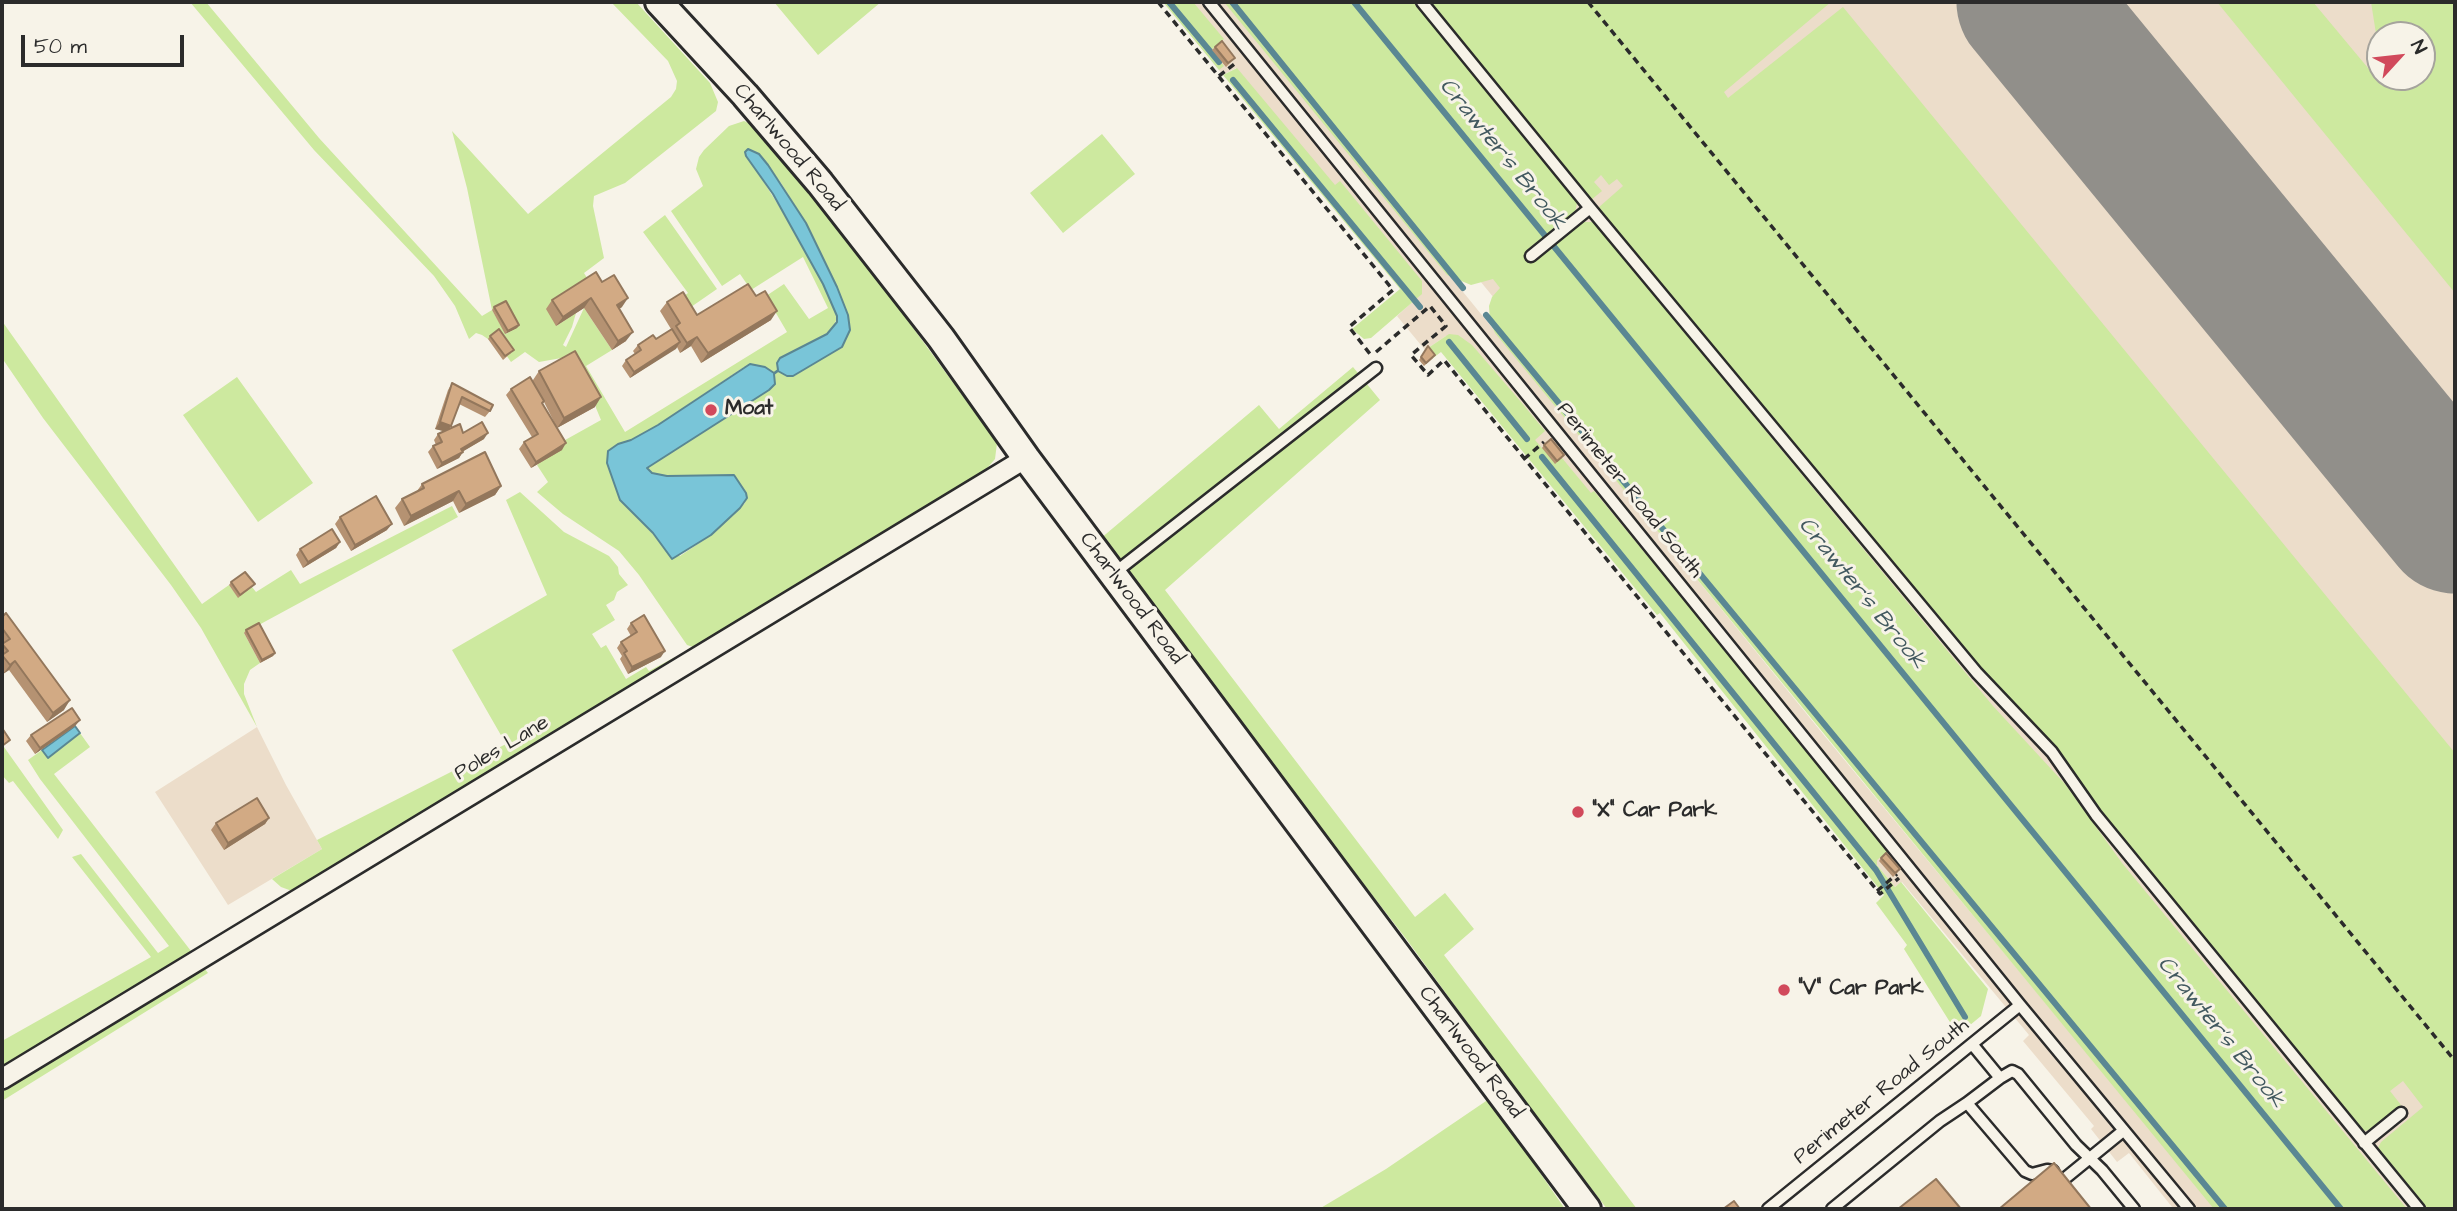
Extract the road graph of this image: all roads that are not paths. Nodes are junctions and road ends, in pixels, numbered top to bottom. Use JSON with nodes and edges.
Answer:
{"nodes":[{"id":1,"x":659,"y":2,"type":"edge"},
{"id":2,"x":1209,"y":2,"type":"edge"},
{"id":3,"x":1422,"y":2,"type":"edge"},
{"id":4,"x":1590,"y":208,"type":"junction"},
{"id":5,"x":1531,"y":256,"type":"dead end"},
{"id":6,"x":1376,"y":368,"type":"dead end"},
{"id":7,"x":1026,"y":458,"type":"junction"},
{"id":8,"x":1113,"y":574,"type":"junction"},
{"id":9,"x":2020,"y":1005,"type":"junction"},
{"id":10,"x":1972,"y":1044,"type":"junction"},
{"id":11,"x":2000,"y":1078,"type":"junction"},
{"id":12,"x":2,"y":1079,"type":"edge"},
{"id":13,"x":1967,"y":1103,"type":"junction"},
{"id":14,"x":2401,"y":1113,"type":"dead end"},
{"id":15,"x":2123,"y":1131,"type":"junction"},
{"id":16,"x":2364,"y":1143,"type":"junction"},
{"id":17,"x":2090,"y":1158,"type":"junction"},
{"id":18,"x":1587,"y":1209,"type":"edge"},
{"id":19,"x":1768,"y":1209,"type":"edge"},
{"id":20,"x":1832,"y":1209,"type":"edge"},
{"id":21,"x":2134,"y":1209,"type":"edge"},
{"id":22,"x":2189,"y":1209,"type":"edge"},
{"id":23,"x":2419,"y":1209,"type":"edge"}],
"edges":[{"from":1,"to":7,"type":"street","name":"Charlwood Road"},
{"from":2,"to":9,"type":"lane","name":"Perimeter Road South"},
{"from":3,"to":4,"type":"lane"},
{"from":4,"to":5,"type":"lane"},
{"from":4,"to":16,"type":"lane"},
{"from":6,"to":8,"type":"lane"},
{"from":7,"to":8,"type":"street","name":"Charlwood Road"},
{"from":7,"to":12,"type":"street","name":"Poles Lane"},
{"from":8,"to":18,"type":"street","name":"Charlwood Road"},
{"from":9,"to":10,"type":"lane","name":"Perimeter Road South"},
{"from":9,"to":15,"type":"lane","name":"Perimeter Road South"},
{"from":10,"to":11,"type":"lane"},
{"from":10,"to":19,"type":"lane","name":"Perimeter Road South"},
{"from":11,"to":13,"type":"lane"},
{"from":11,"to":17,"type":"lane"},
{"from":13,"to":17,"type":"lane"},
{"from":13,"to":20,"type":"lane"},
{"from":14,"to":16,"type":"lane"},
{"from":15,"to":17,"type":"lane"},
{"from":15,"to":22,"type":"lane","name":"Perimeter Road South"},
{"from":16,"to":23,"type":"lane"},
{"from":17,"to":21,"type":"lane"}]}
